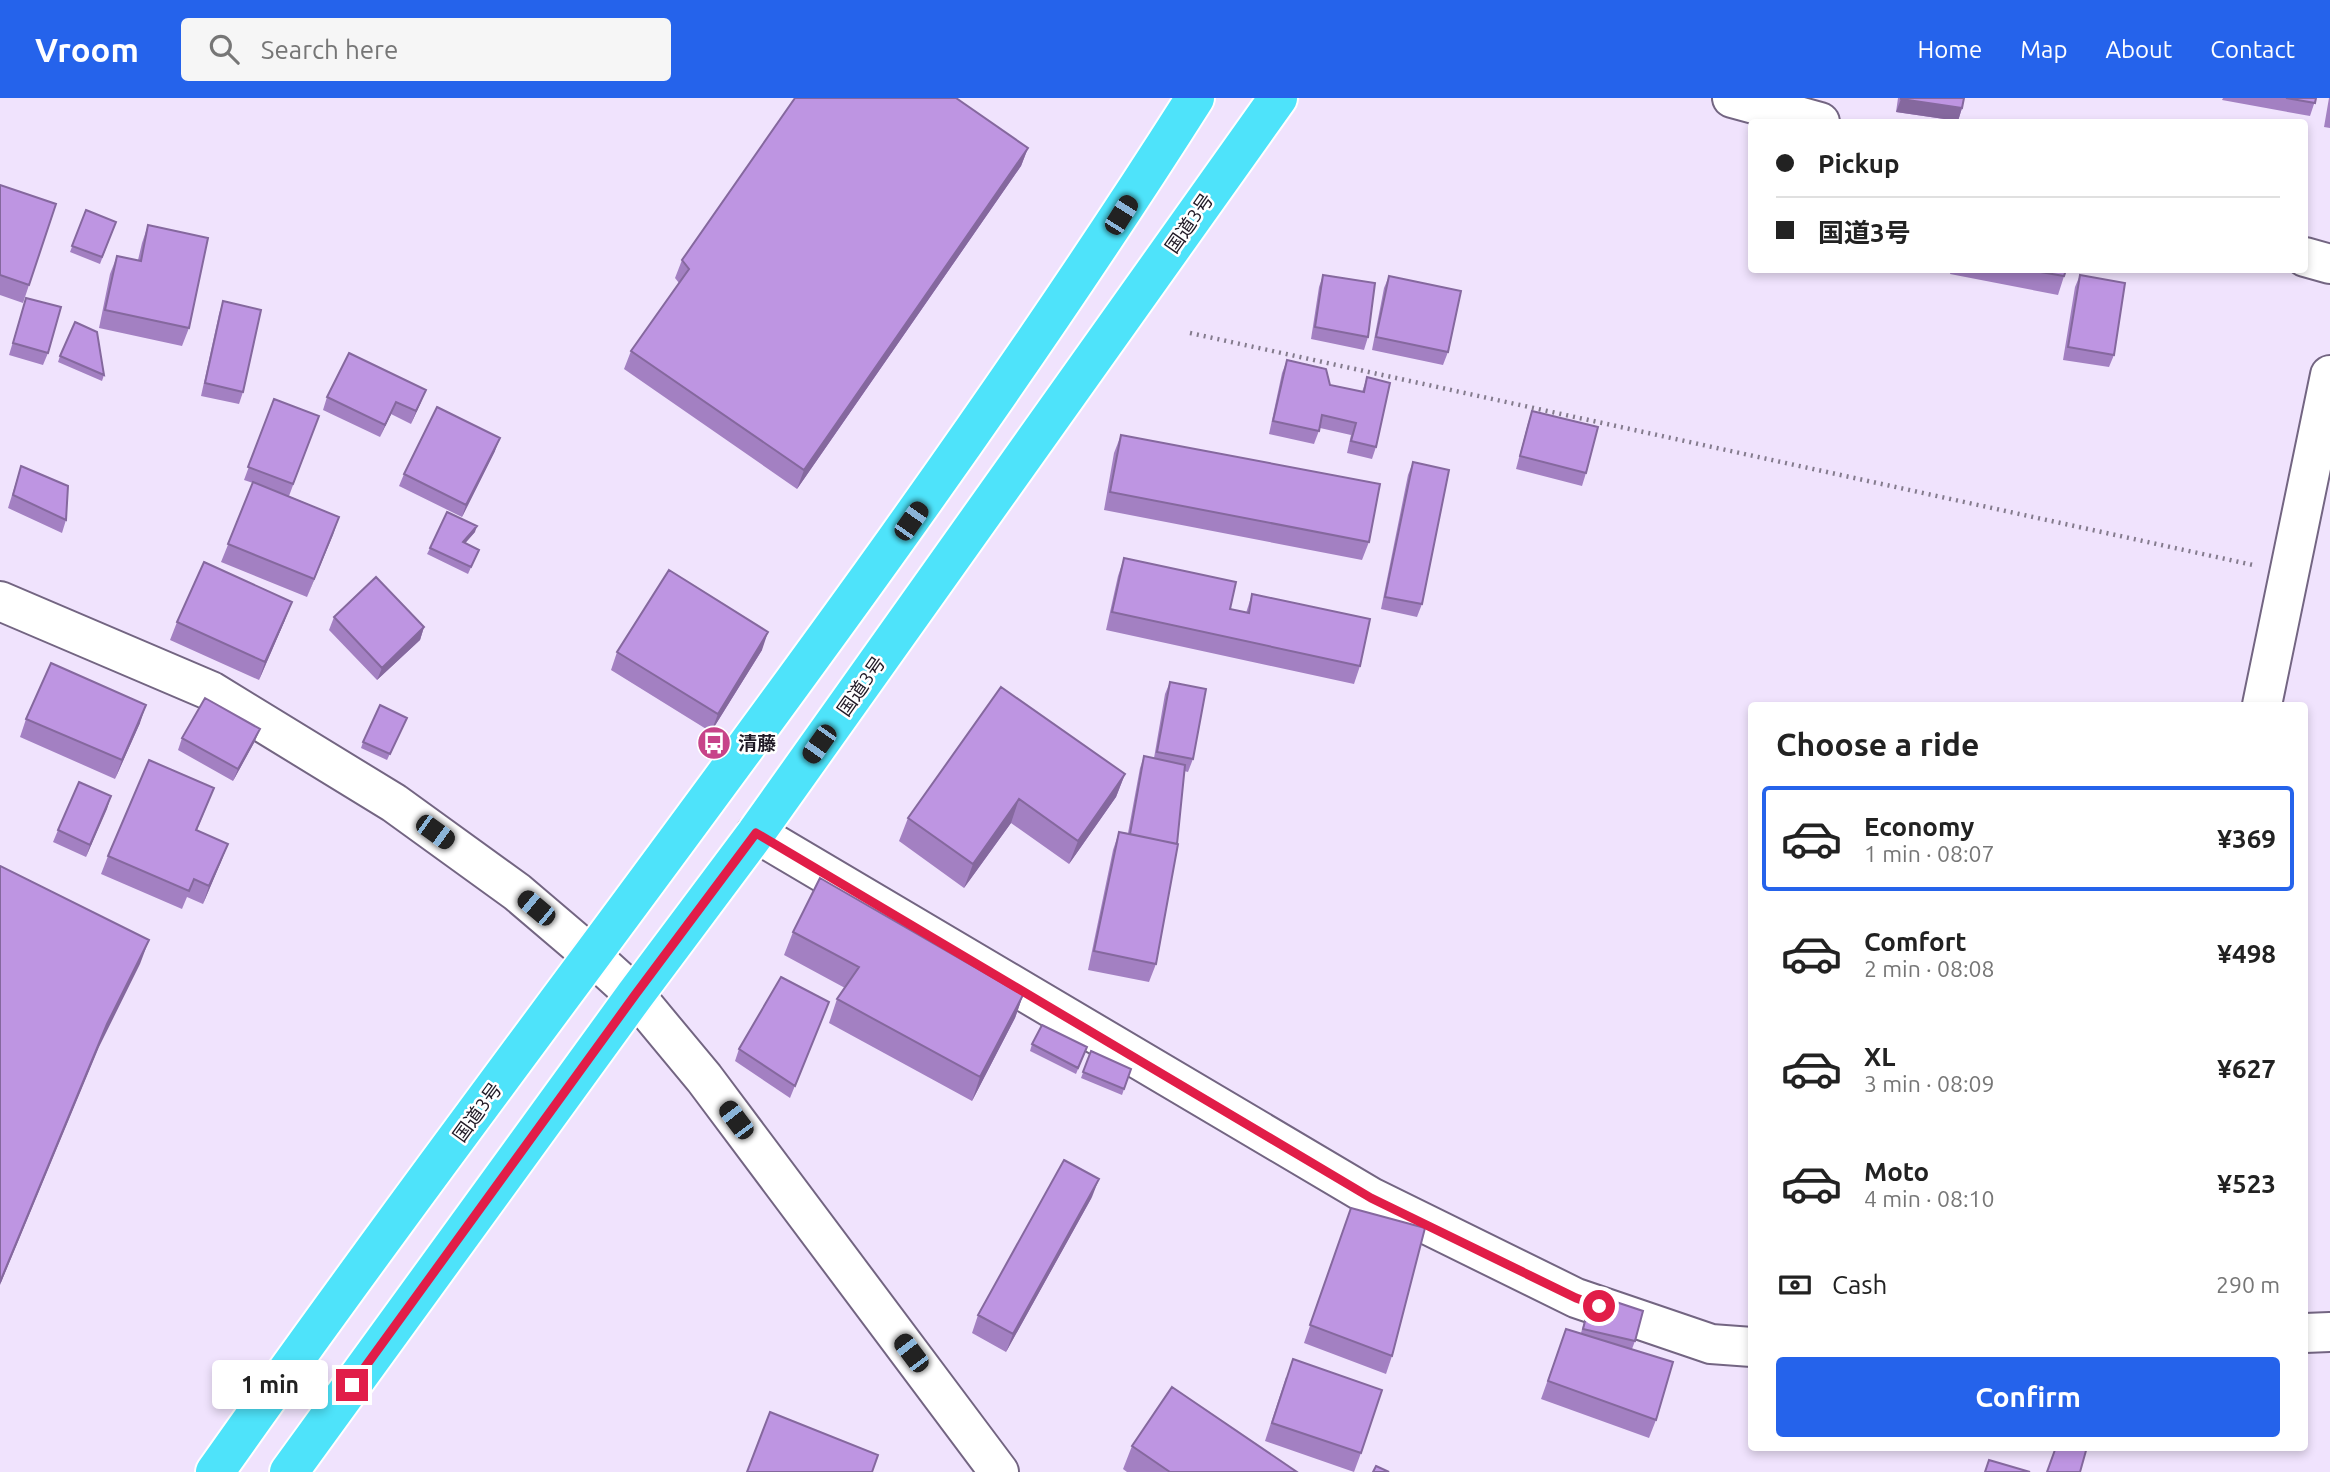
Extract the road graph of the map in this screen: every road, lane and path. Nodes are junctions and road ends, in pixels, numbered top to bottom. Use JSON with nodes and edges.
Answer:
{"nodes":[{"id":1,"x":1195,"y":98,"type":"edge"},
{"id":2,"x":1278,"y":98,"type":"edge"},
{"id":3,"x":1732,"y":98,"type":"edge"},
{"id":4,"x":1809,"y":119,"type":"edge"},
{"id":5,"x":2308,"y":258,"type":"edge"},
{"id":6,"x":2330,"y":264,"type":"edge"},
{"id":7,"x":1190,"y":333,"type":"dead end"},
{"id":8,"x":2330,"y":375,"type":"edge"},
{"id":9,"x":2289,"y":573,"type":"junction"},
{"id":10,"x":0,"y":601,"type":"edge"},
{"id":11,"x":2263,"y":702,"type":"edge"},
{"id":12,"x":756,"y":833,"type":"junction"},
{"id":13,"x":592,"y":955,"type":"junction"},
{"id":14,"x":635,"y":995,"type":"junction"},
{"id":15,"x":2330,"y":1332,"type":"edge"},
{"id":16,"x":2308,"y":1334,"type":"edge"},
{"id":17,"x":1748,"y":1347,"type":"edge"},
{"id":18,"x":215,"y":1472,"type":"edge"},
{"id":19,"x":289,"y":1472,"type":"edge"},
{"id":20,"x":999,"y":1472,"type":"edge"}],
"edges":[{"from":1,"to":13,"type":"highway","name":"国道3号"},
{"from":2,"to":12,"type":"highway","name":"国道3号"},
{"from":3,"to":4,"type":"street"},
{"from":5,"to":6,"type":"street"},
{"from":7,"to":9,"type":"path"},
{"from":8,"to":9,"type":"street"},
{"from":9,"to":11,"type":"street"},
{"from":10,"to":13,"type":"street"},
{"from":12,"to":14,"type":"highway","name":"国道3号"},
{"from":12,"to":17,"type":"street"},
{"from":13,"to":14,"type":"street"},
{"from":13,"to":18,"type":"highway","name":"国道3号"},
{"from":14,"to":19,"type":"highway","name":"国道3号"},
{"from":14,"to":20,"type":"street"},
{"from":15,"to":16,"type":"street"}]}
